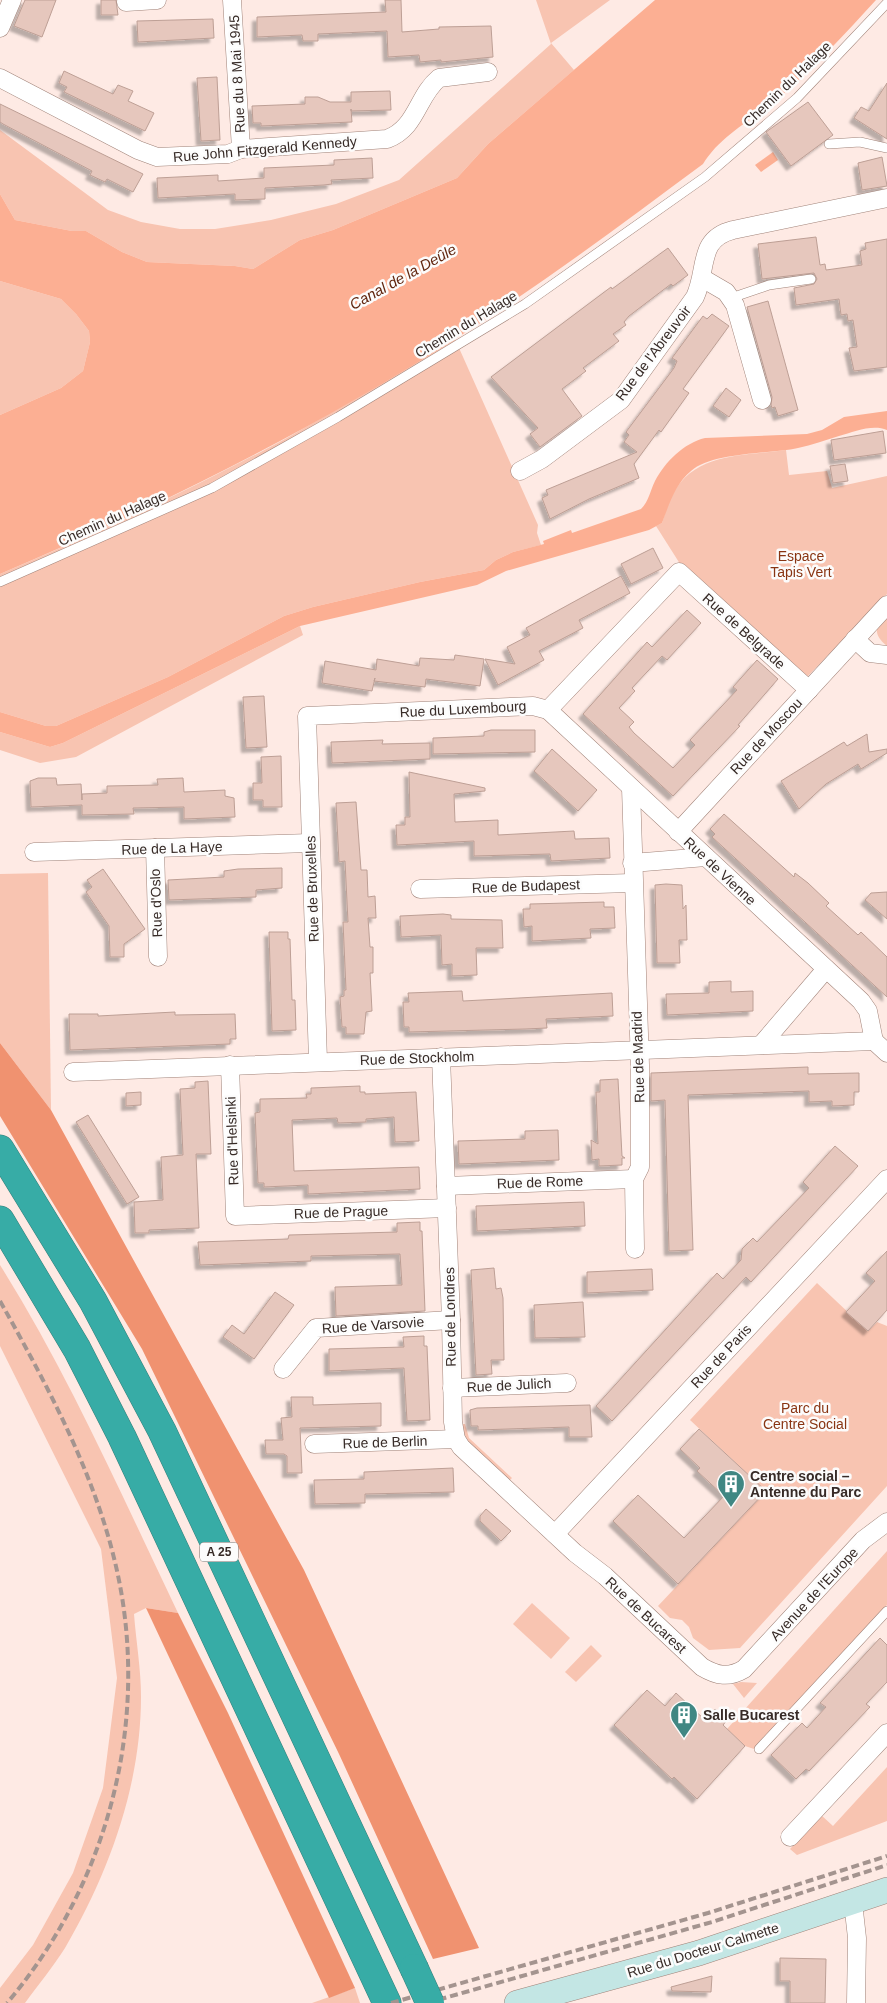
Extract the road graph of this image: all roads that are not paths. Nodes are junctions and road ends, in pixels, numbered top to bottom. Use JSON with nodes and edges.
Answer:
{"nodes":[{"id":1,"x":157,"y":0,"type":"edge"},
{"id":2,"x":232,"y":0,"type":"edge"},
{"id":3,"x":126,"y":2,"type":"dead end"},
{"id":4,"x":887,"y":3,"type":"edge"},
{"id":5,"x":6,"y":5,"type":"edge"},
{"id":6,"x":0,"y":28,"type":"edge"},
{"id":7,"x":488,"y":72,"type":"dead end"},
{"id":8,"x":0,"y":78,"type":"edge"},
{"id":9,"x":829,"y":144,"type":"dead end"},
{"id":10,"x":241,"y":148,"type":"junction"},
{"id":11,"x":887,"y":148,"type":"edge"},
{"id":12,"x":887,"y":198,"type":"edge"},
{"id":13,"x":702,"y":278,"type":"junction"},
{"id":14,"x":811,"y":279,"type":"dead end"},
{"id":15,"x":731,"y":298,"type":"junction"},
{"id":16,"x":762,"y":400,"type":"dead end"},
{"id":17,"x":520,"y":471,"type":"dead end"},
{"id":18,"x":0,"y":582,"type":"edge"},
{"id":19,"x":887,"y":605,"type":"edge"},
{"id":20,"x":855,"y":639,"type":"junction"},
{"id":21,"x":887,"y":655,"type":"edge"},
{"id":22,"x":809,"y":690,"type":"junction"},
{"id":23,"x":548,"y":710,"type":"junction"},
{"id":24,"x":307,"y":716,"type":"joint"},
{"id":25,"x":630,"y":788,"type":"junction"},
{"id":26,"x":678,"y":832,"type":"junction"},
{"id":27,"x":310,"y":843,"type":"junction"},
{"id":28,"x":155,"y":848,"type":"junction"},
{"id":29,"x":34,"y":852,"type":"dead end"},
{"id":30,"x":706,"y":857,"type":"junction"},
{"id":31,"x":632,"y":863,"type":"junction"},
{"id":32,"x":632,"y":883,"type":"junction"},
{"id":33,"x":420,"y":889,"type":"dead end"},
{"id":34,"x":158,"y":957,"type":"dead end"},
{"id":35,"x":826,"y":969,"type":"junction"},
{"id":36,"x":761,"y":1045,"type":"junction"},
{"id":37,"x":881,"y":1047,"type":"edge"},
{"id":38,"x":639,"y":1050,"type":"junction"},
{"id":39,"x":441,"y":1057,"type":"junction"},
{"id":40,"x":318,"y":1062,"type":"junction"},
{"id":41,"x":230,"y":1065,"type":"junction"},
{"id":42,"x":73,"y":1072,"type":"dead end"},
{"id":43,"x":0,"y":1149,"type":"edge"},
{"id":44,"x":634,"y":1179,"type":"junction"},
{"id":45,"x":887,"y":1179,"type":"edge"},
{"id":46,"x":446,"y":1186,"type":"junction"},
{"id":47,"x":447,"y":1208,"type":"junction"},
{"id":48,"x":235,"y":1216,"type":"joint"},
{"id":49,"x":0,"y":1220,"type":"edge"},
{"id":50,"x":635,"y":1249,"type":"dead end"},
{"id":51,"x":451,"y":1320,"type":"junction"},
{"id":52,"x":284,"y":1369,"type":"dead end"},
{"id":53,"x":567,"y":1383,"type":"dead end"},
{"id":54,"x":452,"y":1388,"type":"junction"},
{"id":55,"x":456,"y":1439,"type":"junction"},
{"id":56,"x":314,"y":1444,"type":"dead end"},
{"id":57,"x":887,"y":1522,"type":"edge"},
{"id":58,"x":555,"y":1534,"type":"junction"},
{"id":59,"x":887,"y":1611,"type":"edge"},
{"id":60,"x":744,"y":1669,"type":"joint"},
{"id":61,"x":887,"y":1733,"type":"edge"},
{"id":62,"x":759,"y":1749,"type":"dead end"},
{"id":63,"x":790,"y":1837,"type":"dead end"},
{"id":64,"x":887,"y":1890,"type":"edge"},
{"id":65,"x":853,"y":1902,"type":"junction"},
{"id":66,"x":387,"y":2003,"type":"edge"},
{"id":67,"x":430,"y":2003,"type":"edge"},
{"id":68,"x":517,"y":2003,"type":"edge"},
{"id":69,"x":856,"y":2003,"type":"edge"}],
"edges":[{"from":1,"to":3,"type":"street"},
{"from":2,"to":10,"type":"street","name":"Rue du 8 Mai 1945"},
{"from":4,"to":18,"type":"lane","name":"Chemin du Halage"},
{"from":5,"to":6,"type":"street"},
{"from":7,"to":10,"type":"street","name":"Rue John Fitzgerald Kennedy"},
{"from":8,"to":10,"type":"street","name":"Rue John Fitzgerald Kennedy"},
{"from":9,"to":11,"type":"lane"},
{"from":12,"to":13,"type":"street","name":"Rue de l'Abreuvoir"},
{"from":13,"to":15,"type":"street"},
{"from":13,"to":17,"type":"street","name":"Rue de l'Abreuvoir"},
{"from":14,"to":15,"type":"lane"},
{"from":15,"to":16,"type":"street"},
{"from":19,"to":20,"type":"street","name":"Rue de Moscou"},
{"from":20,"to":21,"type":"street"},
{"from":20,"to":22,"type":"street","name":"Rue de Moscou"},
{"from":22,"to":23,"type":"street","name":"Rue de Belgrade"},
{"from":22,"to":26,"type":"street","name":"Rue de Moscou"},
{"from":23,"to":24,"type":"street","name":"Rue du Luxembourg"},
{"from":23,"to":25,"type":"street","name":"Rue de Vienne"},
{"from":24,"to":27,"type":"street","name":"Rue de Bruxelles"},
{"from":25,"to":26,"type":"street","name":"Rue de Vienne"},
{"from":25,"to":31,"type":"street","name":"Rue de Madrid"},
{"from":26,"to":30,"type":"street","name":"Rue de Vienne"},
{"from":27,"to":28,"type":"street","name":"Rue de La Haye"},
{"from":27,"to":40,"type":"street","name":"Rue de Bruxelles"},
{"from":28,"to":29,"type":"street","name":"Rue de La Haye"},
{"from":28,"to":34,"type":"street","name":"Rue d'Oslo"},
{"from":30,"to":31,"type":"street"},
{"from":30,"to":35,"type":"street","name":"Rue de Vienne"},
{"from":31,"to":32,"type":"street","name":"Rue de Madrid"},
{"from":32,"to":33,"type":"street","name":"Rue de Budapest"},
{"from":32,"to":38,"type":"street","name":"Rue de Madrid"},
{"from":35,"to":36,"type":"street"},
{"from":35,"to":37,"type":"street","name":"Rue de Vienne"},
{"from":36,"to":37,"type":"street","name":"Rue de Stockholm"},
{"from":36,"to":38,"type":"street","name":"Rue de Stockholm"},
{"from":38,"to":39,"type":"street","name":"Rue de Stockholm"},
{"from":38,"to":44,"type":"street","name":"Rue de Madrid"},
{"from":39,"to":40,"type":"street","name":"Rue de Stockholm"},
{"from":39,"to":46,"type":"street","name":"Rue de Londres"},
{"from":40,"to":41,"type":"street","name":"Rue de Stockholm"},
{"from":41,"to":42,"type":"street","name":"Rue de Stockholm"},
{"from":41,"to":48,"type":"street","name":"Rue d'Helsinki"},
{"from":43,"to":67,"type":"highway","number":"A 25","bridge":true},
{"from":44,"to":46,"type":"street","name":"Rue de Rome"},
{"from":44,"to":50,"type":"street","name":"Rue de Madrid"},
{"from":45,"to":58,"type":"street","name":"Rue de Paris"},
{"from":46,"to":47,"type":"street","name":"Rue de Londres"},
{"from":47,"to":48,"type":"street","name":"Rue de Prague"},
{"from":47,"to":51,"type":"street","name":"Rue de Londres"},
{"from":49,"to":66,"type":"highway","number":"A 25"},
{"from":51,"to":52,"type":"street","name":"Rue de Varsovie"},
{"from":51,"to":54,"type":"street","name":"Rue de Londres"},
{"from":53,"to":54,"type":"street","name":"Rue de Julich"},
{"from":54,"to":55,"type":"street","name":"Rue de Londres"},
{"from":55,"to":56,"type":"street","name":"Rue de Berlin"},
{"from":55,"to":58,"type":"street"},
{"from":57,"to":60,"type":"street","name":"Avenue de l'Europe"},
{"from":58,"to":60,"type":"street","name":"Rue de Bucarest"},
{"from":59,"to":62,"type":"lane"},
{"from":61,"to":63,"type":"street"},
{"from":64,"to":65,"type":"street","name":"Rue du Docteur Calmette"},
{"from":65,"to":68,"type":"street","name":"Rue du Docteur Calmette"},
{"from":65,"to":69,"type":"street"}]}
